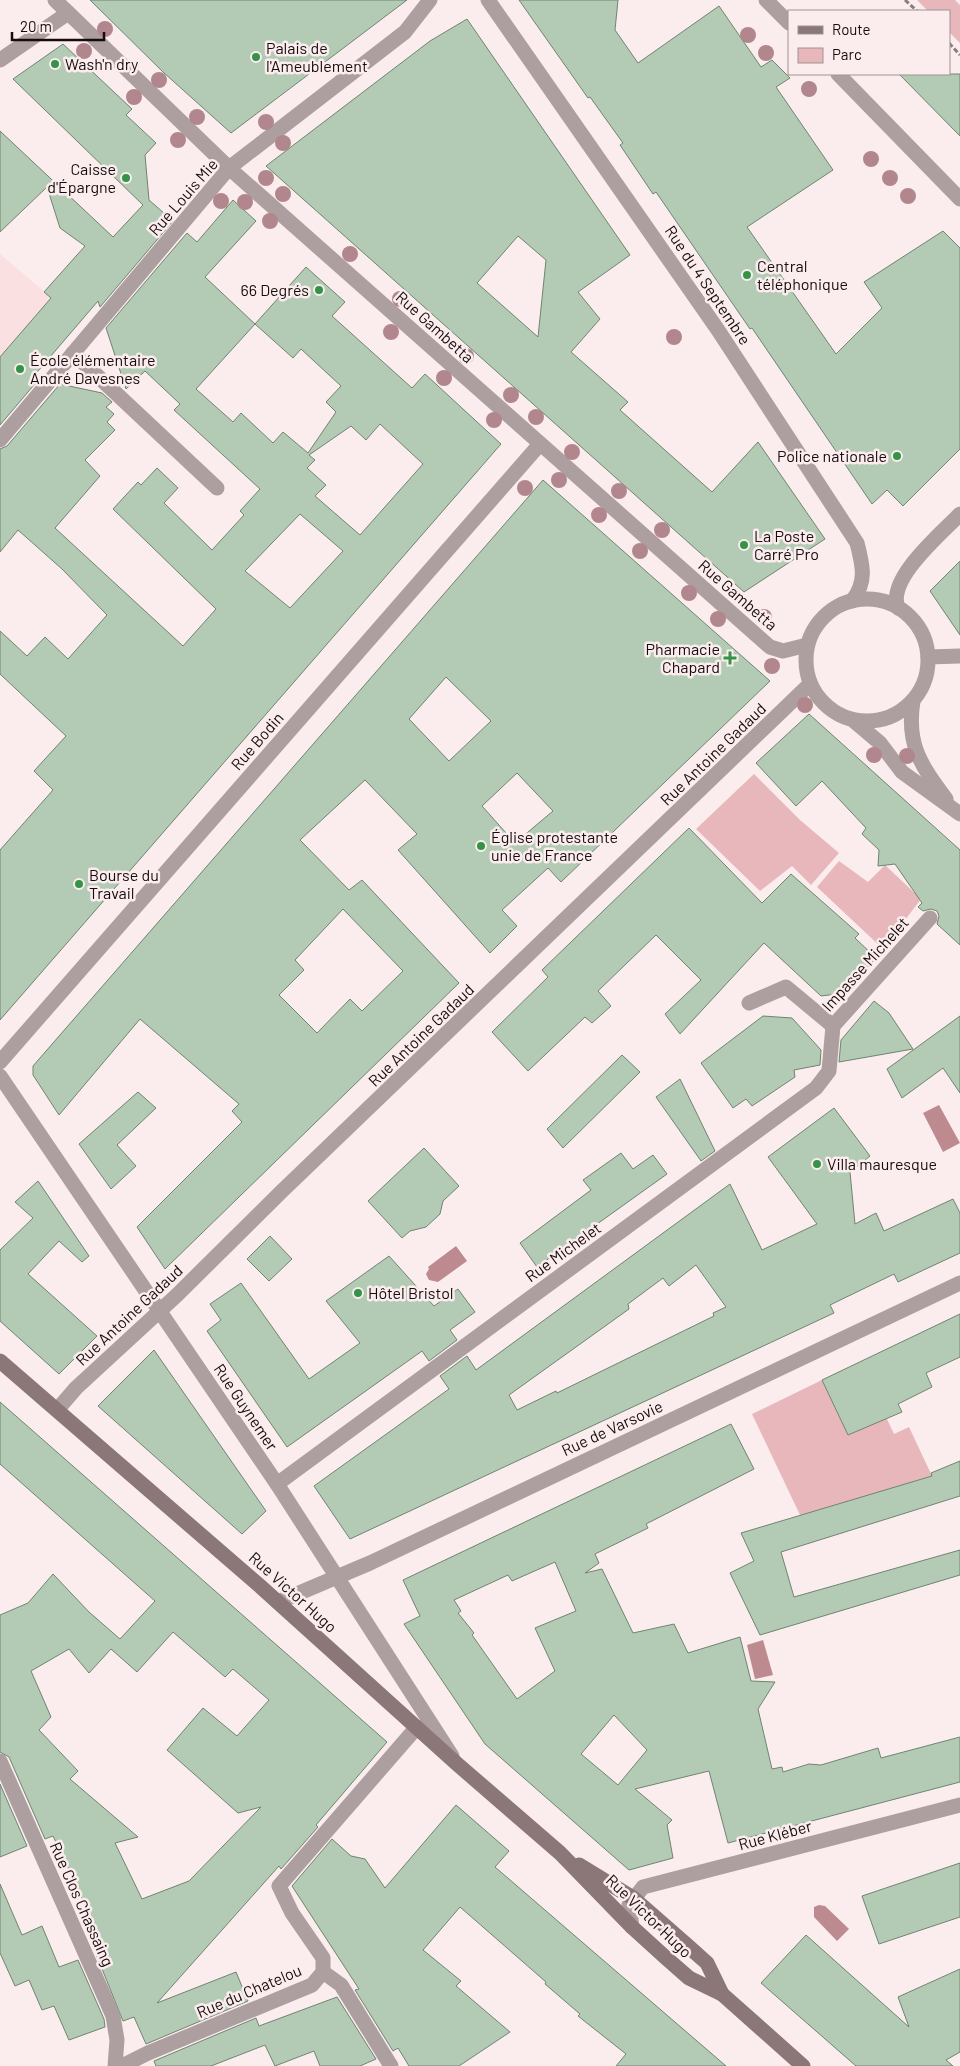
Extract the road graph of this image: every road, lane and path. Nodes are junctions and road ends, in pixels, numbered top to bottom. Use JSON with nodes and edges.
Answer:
{"nodes":[{"id":1,"x":54,"y":0,"type":"edge"},
{"id":2,"x":488,"y":0,"type":"edge"},
{"id":3,"x":766,"y":0,"type":"edge"},
{"id":4,"x":905,"y":0,"type":"edge"},
{"id":5,"x":426,"y":4,"type":"edge"},
{"id":6,"x":916,"y":10,"type":"edge"},
{"id":7,"x":68,"y":13,"type":"junction"},
{"id":8,"x":788,"y":23,"type":"edge"},
{"id":9,"x":950,"y":44,"type":"edge"},
{"id":10,"x":960,"y":54,"type":"edge"},
{"id":11,"x":0,"y":60,"type":"edge"},
{"id":12,"x":839,"y":75,"type":"edge"},
{"id":13,"x":230,"y":168,"type":"junction"},
{"id":14,"x":960,"y":198,"type":"edge"},
{"id":15,"x":73,"y":353,"type":"junction"},
{"id":16,"x":0,"y":440,"type":"edge"},
{"id":17,"x":540,"y":444,"type":"junction"},
{"id":18,"x":217,"y":488,"type":"dead end"},
{"id":19,"x":960,"y":514,"type":"edge"},
{"id":20,"x":852,"y":601,"type":"junction"},
{"id":21,"x":898,"y":608,"type":"junction"},
{"id":22,"x":807,"y":645,"type":"junction"},
{"id":23,"x":960,"y":656,"type":"edge"},
{"id":24,"x":928,"y":657,"type":"junction"},
{"id":25,"x":810,"y":684,"type":"junction"},
{"id":26,"x":913,"y":701,"type":"junction"},
{"id":27,"x":853,"y":720,"type":"junction"},
{"id":28,"x":956,"y":811,"type":"edge"},
{"id":29,"x":930,"y":918,"type":"dead end"},
{"id":30,"x":749,"y":1003,"type":"dead end"},
{"id":31,"x":833,"y":1026,"type":"junction"},
{"id":32,"x":0,"y":1062,"type":"edge"},
{"id":33,"x":0,"y":1076,"type":"edge"},
{"id":34,"x":960,"y":1283,"type":"edge"},
{"id":35,"x":159,"y":1311,"type":"junction"},
{"id":36,"x":0,"y":1361,"type":"edge"},
{"id":37,"x":57,"y":1410,"type":"junction"},
{"id":38,"x":277,"y":1484,"type":"junction"},
{"id":39,"x":338,"y":1577,"type":"junction"},
{"id":40,"x":278,"y":1602,"type":"junction"},
{"id":41,"x":417,"y":1727,"type":"junction"},
{"id":42,"x":0,"y":1761,"type":"edge"},
{"id":43,"x":456,"y":1763,"type":"junction"},
{"id":44,"x":960,"y":1804,"type":"edge"},
{"id":45,"x":560,"y":1853,"type":"junction"},
{"id":46,"x":633,"y":1898,"type":"junction"},
{"id":47,"x":632,"y":1927,"type":"junction"},
{"id":48,"x":323,"y":1972,"type":"junction"},
{"id":49,"x":722,"y":1994,"type":"junction"},
{"id":50,"x":116,"y":2066,"type":"edge"},
{"id":51,"x":122,"y":2066,"type":"edge"},
{"id":52,"x":390,"y":2066,"type":"edge"},
{"id":53,"x":804,"y":2066,"type":"edge"}],
"edges":[{"from":1,"to":7,"type":"street","name":"Rue Gambetta"},
{"from":2,"to":20,"type":"street","name":"Rue du 4 Septembre"},
{"from":3,"to":8,"type":"street"},
{"from":4,"to":6,"type":"path"},
{"from":5,"to":13,"type":"street","name":"Rue Louis Mie"},
{"from":7,"to":11,"type":"street"},
{"from":7,"to":13,"type":"street","name":"Rue Gambetta"},
{"from":9,"to":10,"type":"path"},
{"from":12,"to":14,"type":"street"},
{"from":13,"to":15,"type":"street","name":"Rue Louis Mie"},
{"from":13,"to":17,"type":"street","name":"Rue Gambetta"},
{"from":15,"to":16,"type":"street","name":"Rue Louis Mie"},
{"from":15,"to":18,"type":"street"},
{"from":17,"to":22,"type":"street","name":"Rue Gambetta"},
{"from":17,"to":32,"type":"street","name":"Rue Bodin"},
{"from":19,"to":21,"type":"street"},
{"from":20,"to":21,"type":"street"},
{"from":20,"to":22,"type":"street"},
{"from":21,"to":24,"type":"street"},
{"from":22,"to":25,"type":"street"},
{"from":23,"to":24,"type":"street"},
{"from":24,"to":26,"type":"street"},
{"from":25,"to":27,"type":"street"},
{"from":25,"to":35,"type":"street","name":"Rue Antoine Gadaud"},
{"from":26,"to":27,"type":"street"},
{"from":26,"to":28,"type":"street"},
{"from":27,"to":28,"type":"street"},
{"from":29,"to":31,"type":"street","name":"Impasse Michelet"},
{"from":30,"to":31,"type":"street","name":"Impasse Michelet"},
{"from":31,"to":38,"type":"street","name":"Rue Michelet"},
{"from":33,"to":35,"type":"street","name":"Rue Guynemer"},
{"from":34,"to":39,"type":"street","name":"Rue de Varsovie"},
{"from":35,"to":37,"type":"street","name":"Rue Antoine Gadaud"},
{"from":35,"to":38,"type":"street","name":"Rue Guynemer"},
{"from":36,"to":37,"type":"main road","name":"Rue Victor Hugo"},
{"from":37,"to":40,"type":"main road","name":"Rue Victor Hugo"},
{"from":38,"to":39,"type":"street","name":"Rue Guynemer"},
{"from":39,"to":40,"type":"street","name":"Rue de Varsovie"},
{"from":39,"to":43,"type":"street","name":"Rue Guynemer"},
{"from":40,"to":41,"type":"main road","name":"Rue Victor Hugo"},
{"from":41,"to":43,"type":"main road","name":"Rue Victor Hugo"},
{"from":41,"to":48,"type":"street","name":"Rue du Chatelou"},
{"from":42,"to":50,"type":"street","name":"Rue Clos Chassaing"},
{"from":43,"to":45,"type":"main road","name":"Rue Victor Hugo"},
{"from":44,"to":46,"type":"street","name":"Rue Kléber"},
{"from":45,"to":46,"type":"main road","name":"Rue Victor Hugo"},
{"from":45,"to":47,"type":"main road","name":"Rue Victor Hugo"},
{"from":46,"to":47,"type":"street"},
{"from":46,"to":49,"type":"main road","name":"Rue Victor Hugo"},
{"from":47,"to":49,"type":"main road","name":"Rue Victor Hugo"},
{"from":48,"to":51,"type":"street","name":"Rue du Chatelou"},
{"from":48,"to":52,"type":"street"},
{"from":49,"to":53,"type":"main road","name":"Rue Victor Hugo"}]}
